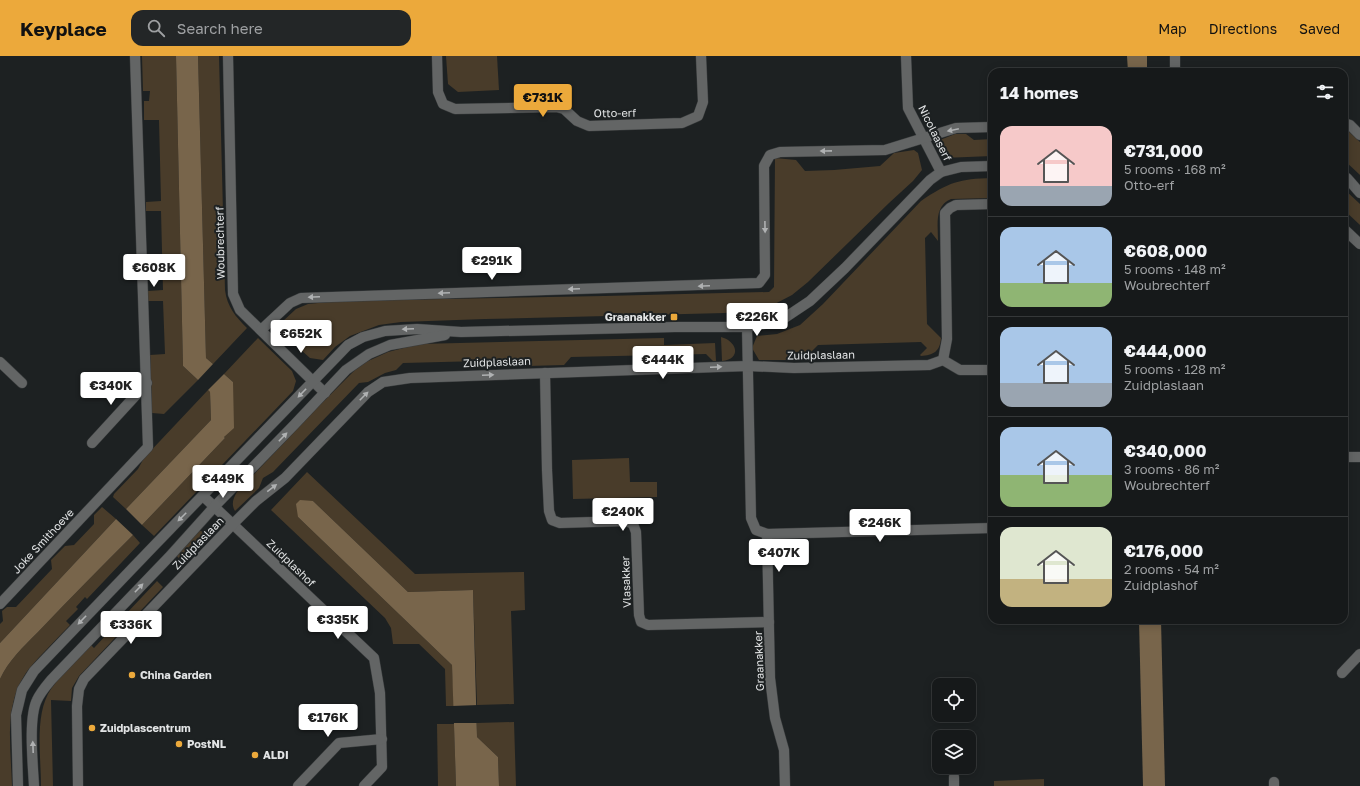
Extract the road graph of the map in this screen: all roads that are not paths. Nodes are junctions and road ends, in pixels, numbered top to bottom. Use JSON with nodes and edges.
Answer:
{"nodes":[{"id":1,"x":135,"y":56,"type":"edge"},
{"id":2,"x":228,"y":56,"type":"edge"},
{"id":3,"x":437,"y":56,"type":"edge"},
{"id":4,"x":701,"y":56,"type":"edge"},
{"id":5,"x":906,"y":56,"type":"edge"},
{"id":6,"x":1175,"y":56,"type":"edge"},
{"id":7,"x":1175,"y":68,"type":"edge"},
{"id":8,"x":1348,"y":124,"type":"edge"},
{"id":9,"x":988,"y":127,"type":"edge"},
{"id":10,"x":1360,"y":135,"type":"edge"},
{"id":11,"x":923,"y":139,"type":"junction"},
{"id":12,"x":988,"y":166,"type":"edge"},
{"id":13,"x":941,"y":172,"type":"junction"},
{"id":14,"x":1348,"y":178,"type":"edge"},
{"id":15,"x":1348,"y":178,"type":"edge"},
{"id":16,"x":1360,"y":187,"type":"edge"},
{"id":17,"x":1360,"y":193,"type":"edge"},
{"id":18,"x":988,"y":204,"type":"edge"},
{"id":19,"x":1348,"y":233,"type":"edge"},
{"id":20,"x":1360,"y":244,"type":"edge"},
{"id":21,"x":747,"y":327,"type":"junction"},
{"id":22,"x":261,"y":330,"type":"junction"},
{"id":23,"x":461,"y":332,"type":"junction"},
{"id":24,"x":944,"y":360,"type":"junction"},
{"id":25,"x":0,"y":362,"type":"edge"},
{"id":26,"x":748,"y":366,"type":"junction"},
{"id":27,"x":988,"y":370,"type":"edge"},
{"id":28,"x":546,"y":372,"type":"junction"},
{"id":29,"x":313,"y":381,"type":"junction"},
{"id":30,"x":22,"y":383,"type":"dead end"},
{"id":31,"x":147,"y":384,"type":"junction"},
{"id":32,"x":325,"y":393,"type":"junction"},
{"id":33,"x":92,"y":443,"type":"dead end"},
{"id":34,"x":1348,"y":457,"type":"edge"},
{"id":35,"x":1360,"y":457,"type":"edge"},
{"id":36,"x":203,"y":496,"type":"junction"},
{"id":37,"x":215,"y":506,"type":"junction"},
{"id":38,"x":233,"y":524,"type":"junction"},
{"id":39,"x":988,"y":528,"type":"edge"},
{"id":40,"x":767,"y":534,"type":"junction"},
{"id":41,"x":0,"y":604,"type":"edge"},
{"id":42,"x":769,"y":622,"type":"junction"},
{"id":43,"x":1360,"y":654,"type":"edge"},
{"id":44,"x":1342,"y":673,"type":"dead end"},
{"id":45,"x":382,"y":739,"type":"junction"},
{"id":46,"x":18,"y":786,"type":"edge"},
{"id":47,"x":34,"y":786,"type":"edge"},
{"id":48,"x":78,"y":786,"type":"edge"},
{"id":49,"x":298,"y":786,"type":"edge"},
{"id":50,"x":364,"y":786,"type":"edge"},
{"id":51,"x":785,"y":786,"type":"edge"}],
"edges":[{"from":1,"to":31,"type":"street"},
{"from":2,"to":22,"type":"street","name":"Woubrechterf"},
{"from":3,"to":4,"type":"street","name":"Otto-erf"},
{"from":5,"to":11,"type":"street","name":"Nicolaaserf"},
{"from":6,"to":7,"type":"street"},
{"from":8,"to":10,"type":"street"},
{"from":9,"to":11,"type":"street","one_way":true},
{"from":11,"to":13,"type":"street","name":"Nicolaaserf"},
{"from":11,"to":22,"type":"street","one_way":true},
{"from":12,"to":13,"type":"street","name":"Zuidplaslaan"},
{"from":13,"to":21,"type":"street","name":"Zuidplaslaan"},
{"from":14,"to":16,"type":"street"},
{"from":15,"to":17,"type":"street"},
{"from":18,"to":24,"type":"street"},
{"from":19,"to":20,"type":"street"},
{"from":21,"to":23,"type":"street","name":"Zuidplaslaan"},
{"from":21,"to":26,"type":"street"},
{"from":22,"to":29,"type":"street","name":"Woubrechterf"},
{"from":23,"to":29,"type":"street","name":"Zuidplaslaan","one_way":true},
{"from":23,"to":32,"type":"street","name":"Zuidplaslaan"},
{"from":24,"to":26,"type":"street","name":"Zuidplaslaan"},
{"from":24,"to":27,"type":"street"},
{"from":25,"to":30,"type":"street"},
{"from":28,"to":26,"type":"street","name":"Zuidplaslaan","one_way":true},
{"from":26,"to":40,"type":"street"},
{"from":38,"to":28,"type":"street","name":"Zuidplaslaan","one_way":true},
{"from":28,"to":42,"type":"street","name":"Vlasakker"},
{"from":29,"to":32,"type":"street","name":"Woubrechterf"},
{"from":29,"to":36,"type":"street","name":"Zuidplaslaan","one_way":true},
{"from":31,"to":33,"type":"street"},
{"from":31,"to":41,"type":"street","name":"Joke Smithoeve"},
{"from":37,"to":32,"type":"street","name":"Zuidplaslaan","one_way":true},
{"from":34,"to":35,"type":"street"},
{"from":36,"to":37,"type":"street","name":"Zuidplashof"},
{"from":36,"to":46,"type":"street","name":"Zuidplaslaan","one_way":true},
{"from":37,"to":38,"type":"street","name":"Zuidplashof"},
{"from":47,"to":37,"type":"street","name":"Zuidplaslaan","one_way":true},
{"from":38,"to":45,"type":"street","name":"Zuidplashof"},
{"from":38,"to":48,"type":"street","name":"Zuidplaslaan"},
{"from":39,"to":40,"type":"street"},
{"from":40,"to":42,"type":"street","name":"Graanakker"},
{"from":42,"to":51,"type":"street","name":"Graanakker"},
{"from":43,"to":44,"type":"street"},
{"from":45,"to":49,"type":"street"},
{"from":45,"to":50,"type":"street","name":"Zuidplashof"}]}
